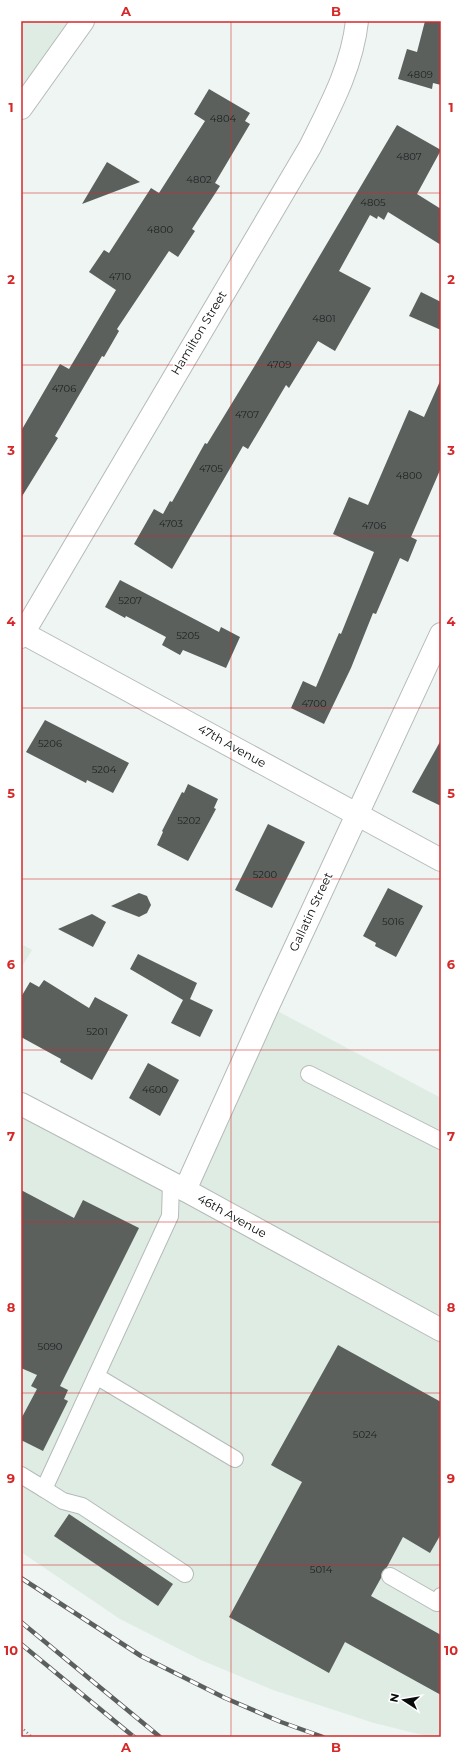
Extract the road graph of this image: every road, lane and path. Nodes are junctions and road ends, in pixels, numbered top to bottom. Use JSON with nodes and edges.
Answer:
{"nodes":[{"id":1,"x":83,"y":21,"type":"edge"},
{"id":2,"x":357,"y":21,"type":"edge"},
{"id":3,"x":21,"y":108,"type":"edge"},
{"id":4,"x":441,"y":634,"type":"edge"},
{"id":5,"x":22,"y":635,"type":"edge"},
{"id":6,"x":357,"y":814,"type":"junction"},
{"id":7,"x":441,"y":860,"type":"edge"},
{"id":8,"x":309,"y":1074,"type":"dead end"},
{"id":9,"x":21,"y":1104,"type":"edge"},
{"id":10,"x":441,"y":1141,"type":"edge"},
{"id":11,"x":178,"y":1187,"type":"junction"},
{"id":12,"x":441,"y":1330,"type":"edge"},
{"id":13,"x":96,"y":1376,"type":"junction"},
{"id":14,"x":235,"y":1459,"type":"dead end"},
{"id":15,"x":21,"y":1475,"type":"edge"},
{"id":16,"x":44,"y":1489,"type":"junction"},
{"id":17,"x":186,"y":1574,"type":"dead end"},
{"id":18,"x":390,"y":1576,"type":"dead end"},
{"id":19,"x":441,"y":1596,"type":"edge"},
{"id":20,"x":21,"y":1727,"type":"edge"},
{"id":21,"x":32,"y":1737,"type":"edge"}],
"edges":[{"from":1,"to":3,"type":"street"},
{"from":2,"to":5,"type":"street","name":"Hamilton Street"},
{"from":4,"to":6,"type":"street","name":"Gallatin Street"},
{"from":5,"to":6,"type":"street","name":"47th Avenue"},
{"from":6,"to":7,"type":"street","name":"47th Avenue"},
{"from":6,"to":11,"type":"street","name":"Gallatin Street"},
{"from":8,"to":10,"type":"lane"},
{"from":9,"to":11,"type":"street","name":"46th Avenue"},
{"from":11,"to":12,"type":"street","name":"46th Avenue"},
{"from":11,"to":13,"type":"lane"},
{"from":13,"to":14,"type":"lane"},
{"from":13,"to":16,"type":"lane"},
{"from":15,"to":16,"type":"lane"},
{"from":16,"to":17,"type":"lane"},
{"from":18,"to":19,"type":"lane"},
{"from":20,"to":21,"type":"path"}]}
